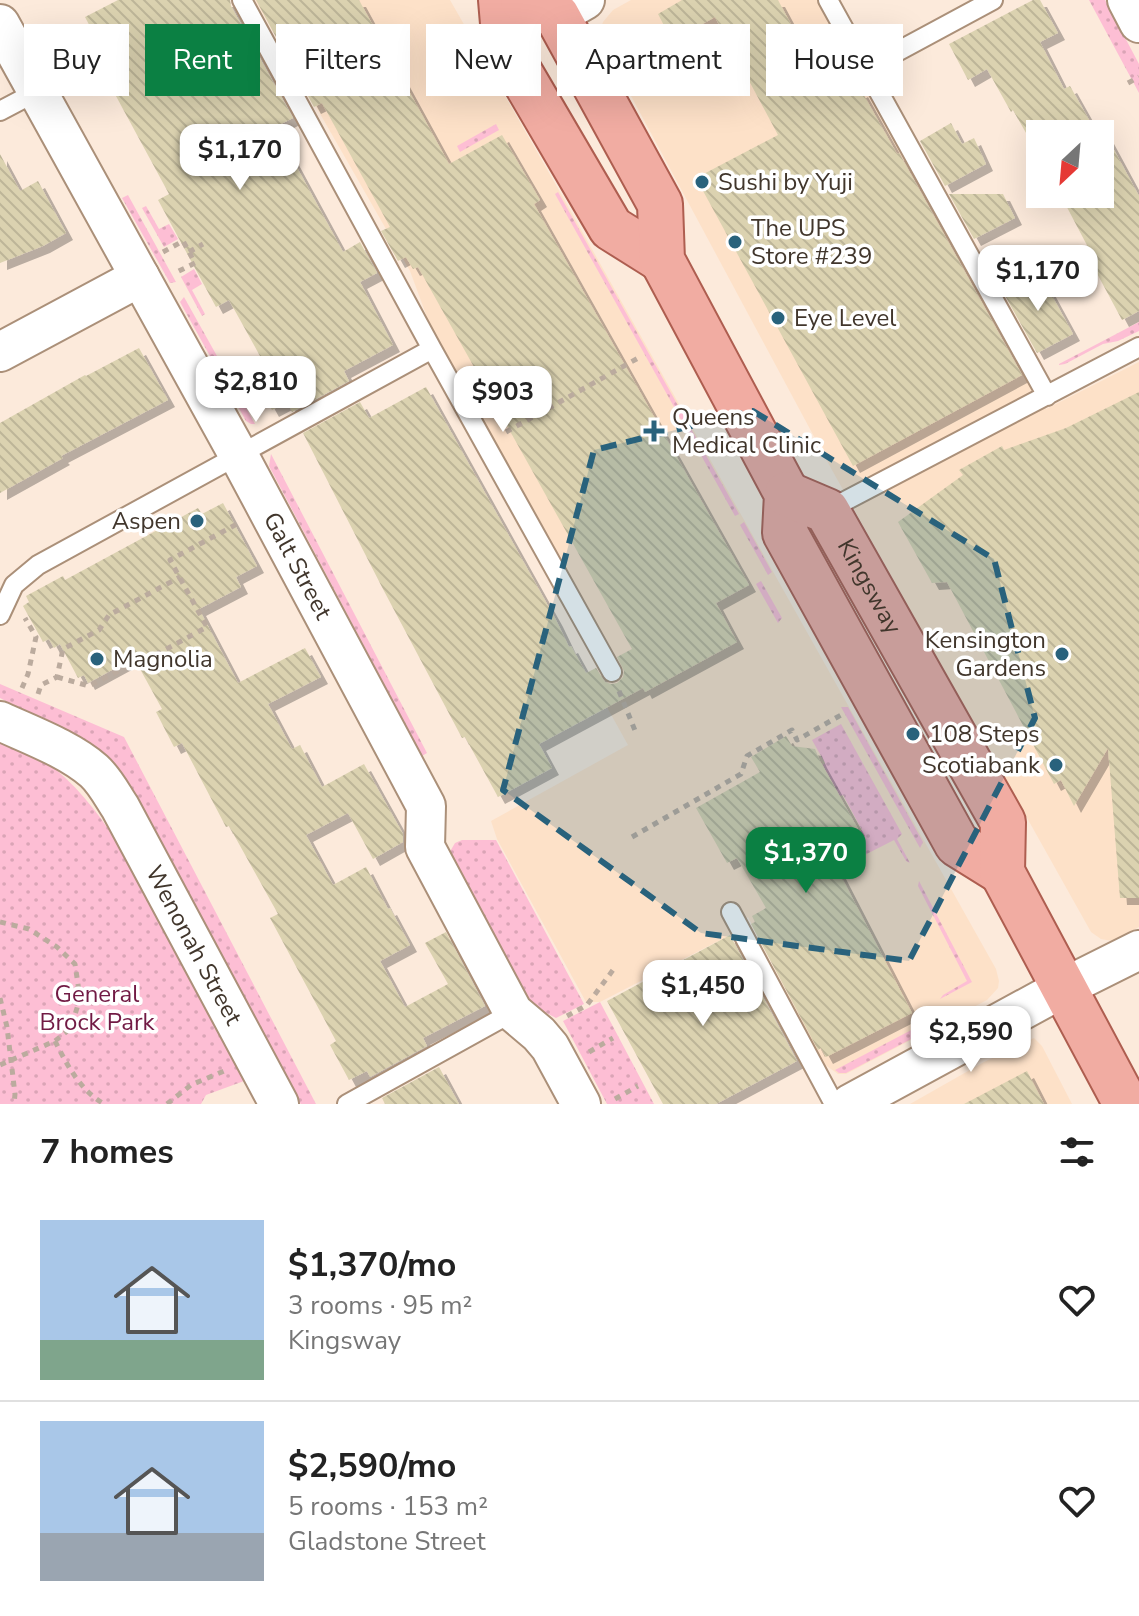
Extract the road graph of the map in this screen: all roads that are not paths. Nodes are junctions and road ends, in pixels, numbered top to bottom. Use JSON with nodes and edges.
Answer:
{"nodes":[{"id":1,"x":242,"y":0,"type":"edge"},
{"id":2,"x":501,"y":0,"type":"edge"},
{"id":3,"x":828,"y":0,"type":"edge"},
{"id":4,"x":993,"y":0,"type":"edge"},
{"id":5,"x":1127,"y":0,"type":"edge"},
{"id":6,"x":555,"y":5,"type":"edge"},
{"id":7,"x":1139,"y":23,"type":"edge"},
{"id":8,"x":0,"y":24,"type":"edge"},
{"id":9,"x":842,"y":24,"type":"edge"},
{"id":10,"x":903,"y":49,"type":"edge"},
{"id":11,"x":24,"y":66,"type":"edge"},
{"id":12,"x":28,"y":96,"type":"edge"},
{"id":13,"x":41,"y":96,"type":"edge"},
{"id":14,"x":882,"y":96,"type":"edge"},
{"id":15,"x":0,"y":111,"type":"edge"},
{"id":16,"x":662,"y":260,"type":"junction"},
{"id":17,"x":159,"y":268,"type":"junction"},
{"id":18,"x":1139,"y":347,"type":"edge"},
{"id":19,"x":432,"y":349,"type":"junction"},
{"id":20,"x":0,"y":352,"type":"edge"},
{"id":21,"x":1047,"y":396,"type":"junction"},
{"id":22,"x":239,"y":456,"type":"junction"},
{"id":23,"x":802,"y":516,"type":"junction"},
{"id":24,"x":0,"y":615,"type":"edge"},
{"id":25,"x":612,"y":672,"type":"road end"},
{"id":26,"x":0,"y":721,"type":"edge"},
{"id":27,"x":731,"y":912,"type":"dead end"},
{"id":28,"x":1139,"y":950,"type":"edge"},
{"id":29,"x":1063,"y":988,"type":"junction"},
{"id":30,"x":526,"y":1023,"type":"junction"},
{"id":31,"x":279,"y":1104,"type":"edge"},
{"id":32,"x":347,"y":1104,"type":"edge"},
{"id":33,"x":581,"y":1104,"type":"edge"},
{"id":34,"x":834,"y":1104,"type":"edge"},
{"id":35,"x":850,"y":1104,"type":"edge"},
{"id":36,"x":1126,"y":1104,"type":"edge"}],
"edges":[{"from":1,"to":19,"type":"lane"},
{"from":2,"to":16,"type":"main road","name":"Kingsway"},
{"from":3,"to":9,"type":"lane"},
{"from":4,"to":10,"type":"lane"},
{"from":5,"to":7,"type":"street"},
{"from":6,"to":16,"type":"main road","name":"Kingsway"},
{"from":8,"to":11,"type":"street","name":"Galt Street"},
{"from":12,"to":15,"type":"lane"},
{"from":13,"to":17,"type":"street","name":"Galt Street"},
{"from":14,"to":21,"type":"lane"},
{"from":16,"to":23,"type":"main road","name":"Kingsway"},
{"from":17,"to":20,"type":"street"},
{"from":17,"to":22,"type":"street","name":"Galt Street"},
{"from":18,"to":21,"type":"lane"},
{"from":19,"to":22,"type":"lane"},
{"from":19,"to":25,"type":"lane"},
{"from":21,"to":23,"type":"lane"},
{"from":22,"to":24,"type":"lane"},
{"from":22,"to":30,"type":"street","name":"Galt Street"},
{"from":23,"to":29,"type":"main road","name":"Kingsway"},
{"from":26,"to":31,"type":"street","name":"Wenonah Street"},
{"from":27,"to":34,"type":"lane"},
{"from":28,"to":29,"type":"street"},
{"from":29,"to":35,"type":"street"},
{"from":29,"to":36,"type":"main road","name":"Kingsway"},
{"from":30,"to":32,"type":"lane"},
{"from":30,"to":33,"type":"street","name":"Galt Street"}]}
